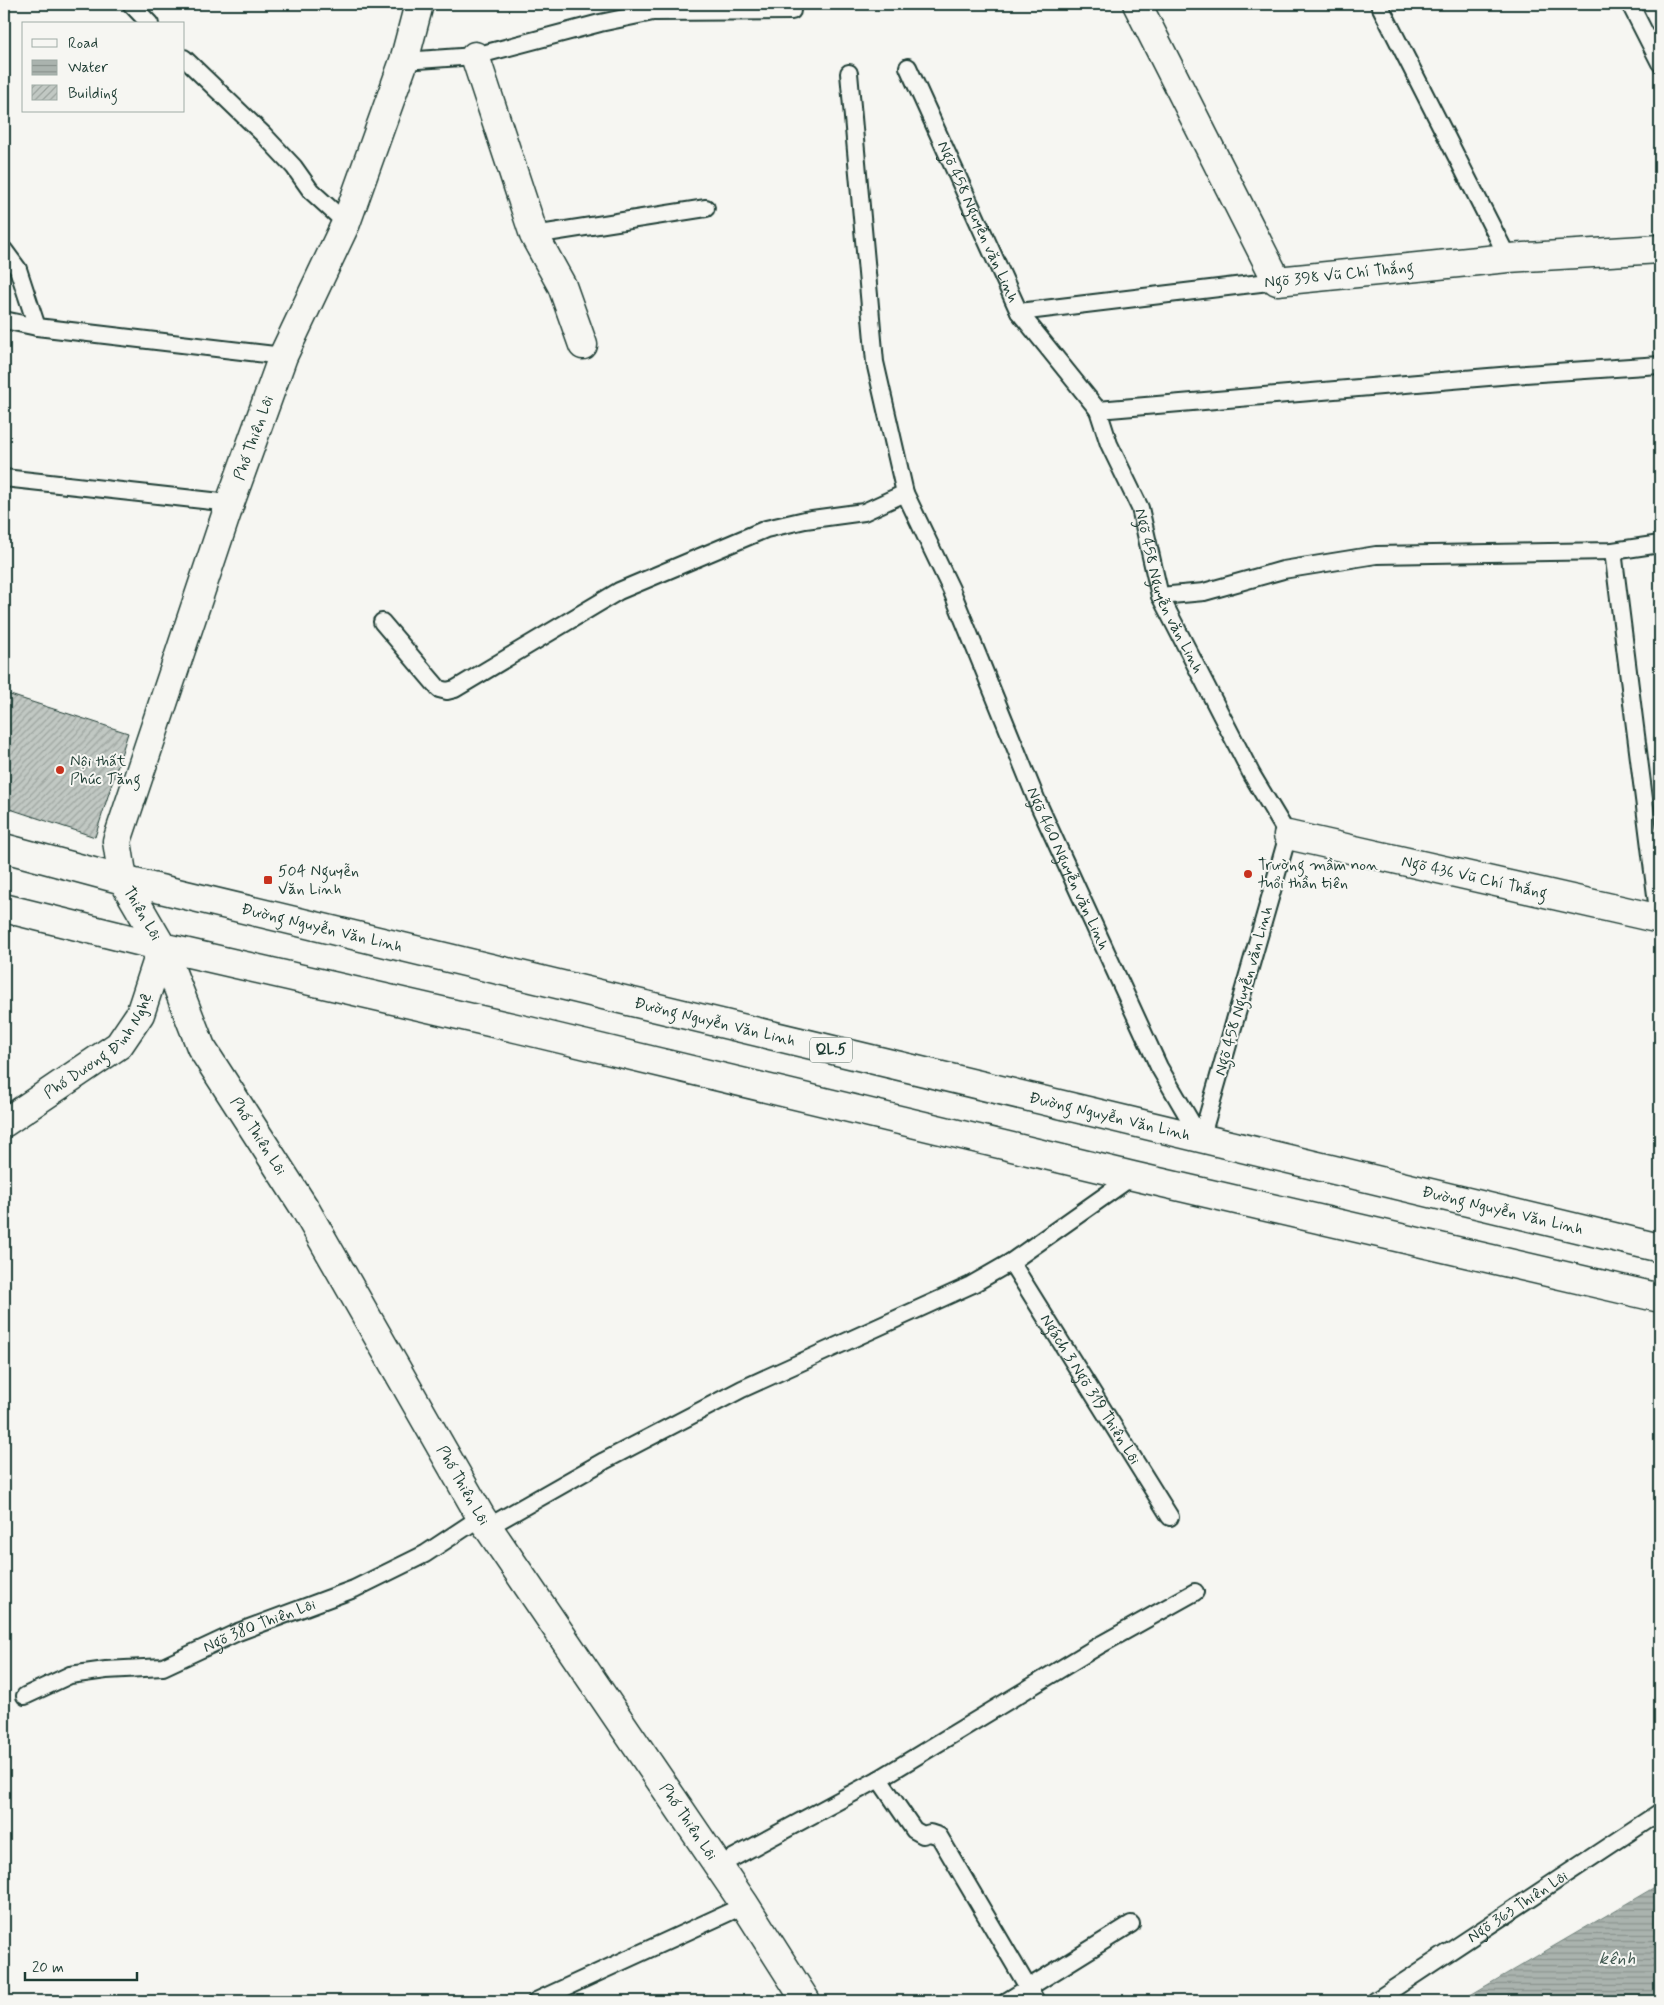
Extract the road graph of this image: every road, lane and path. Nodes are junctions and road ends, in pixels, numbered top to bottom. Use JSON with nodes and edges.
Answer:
{"nodes":[{"id":1,"x":131,"y":4,"type":"edge"},
{"id":2,"x":419,"y":4,"type":"edge"},
{"id":3,"x":1137,"y":4,"type":"edge"},
{"id":4,"x":1379,"y":4,"type":"edge"},
{"id":5,"x":1630,"y":4,"type":"edge"},
{"id":6,"x":792,"y":11,"type":"dead end"},
{"id":7,"x":148,"y":22,"type":"edge"},
{"id":8,"x":475,"y":56,"type":"junction"},
{"id":9,"x":185,"y":59,"type":"edge"},
{"id":10,"x":404,"y":61,"type":"junction"},
{"id":11,"x":1660,"y":63,"type":"edge"},
{"id":12,"x":908,"y":67,"type":"dead end"},
{"id":13,"x":849,"y":73,"type":"dead end"},
{"id":14,"x":706,"y":208,"type":"dead end"},
{"id":15,"x":346,"y":223,"type":"junction"},
{"id":16,"x":534,"y":235,"type":"junction"},
{"id":17,"x":1660,"y":249,"type":"edge"},
{"id":18,"x":4,"y":250,"type":"edge"},
{"id":19,"x":1508,"y":258,"type":"junction"},
{"id":20,"x":1277,"y":281,"type":"junction"},
{"id":21,"x":1018,"y":312,"type":"junction"},
{"id":22,"x":4,"y":320,"type":"edge"},
{"id":23,"x":37,"y":327,"type":"junction"},
{"id":24,"x":582,"y":345,"type":"dead end"},
{"id":25,"x":284,"y":356,"type":"junction"},
{"id":26,"x":1660,"y":365,"type":"edge"},
{"id":27,"x":1098,"y":410,"type":"junction"},
{"id":28,"x":4,"y":478,"type":"edge"},
{"id":29,"x":905,"y":493,"type":"junction"},
{"id":30,"x":230,"y":503,"type":"junction"},
{"id":31,"x":1660,"y":544,"type":"edge"},
{"id":32,"x":1613,"y":551,"type":"junction"},
{"id":33,"x":1160,"y":596,"type":"junction"},
{"id":34,"x":382,"y":622,"type":"dead end"},
{"id":35,"x":1288,"y":835,"type":"junction"},
{"id":36,"x":4,"y":848,"type":"edge"},
{"id":37,"x":123,"y":880,"type":"junction"},
{"id":38,"x":4,"y":908,"type":"edge"},
{"id":39,"x":1660,"y":919,"type":"edge"},
{"id":40,"x":162,"y":947,"type":"junction"},
{"id":41,"x":4,"y":1123,"type":"edge"},
{"id":42,"x":1201,"y":1139,"type":"junction"},
{"id":43,"x":1133,"y":1176,"type":"junction"},
{"id":44,"x":1660,"y":1248,"type":"edge"},
{"id":45,"x":1011,"y":1262,"type":"junction"},
{"id":46,"x":1660,"y":1298,"type":"edge"},
{"id":47,"x":1170,"y":1517,"type":"dead end"},
{"id":48,"x":484,"y":1522,"type":"junction"},
{"id":49,"x":1195,"y":1592,"type":"dead end"},
{"id":50,"x":25,"y":1696,"type":"dead end"},
{"id":51,"x":879,"y":1779,"type":"junction"},
{"id":52,"x":1660,"y":1812,"type":"edge"},
{"id":53,"x":718,"y":1866,"type":"junction"},
{"id":54,"x":745,"y":1906,"type":"junction"},
{"id":55,"x":1131,"y":1924,"type":"dead end"},
{"id":56,"x":1032,"y":1995,"type":"edge"},
{"id":57,"x":536,"y":2001,"type":"edge"},
{"id":58,"x":806,"y":2001,"type":"edge"},
{"id":59,"x":1007,"y":2001,"type":"edge"},
{"id":60,"x":1375,"y":2001,"type":"edge"}],
"edges":[{"from":1,"to":7,"type":"lane"},
{"from":2,"to":10,"type":"main road","name":"Phố Thiên Lôi"},
{"from":3,"to":20,"type":"main road"},
{"from":4,"to":19,"type":"lane"},
{"from":5,"to":11,"type":"lane"},
{"from":6,"to":8,"type":"lane"},
{"from":8,"to":10,"type":"lane"},
{"from":8,"to":16,"type":"main road"},
{"from":9,"to":15,"type":"lane"},
{"from":10,"to":15,"type":"main road","name":"Phố Thiên Lôi"},
{"from":12,"to":21,"type":"lane","name":"Ngõ 458 Nguyễn văn Linh"},
{"from":13,"to":29,"type":"lane","name":"Ngõ 460 Nguyễn văn Linh"},
{"from":14,"to":16,"type":"lane"},
{"from":15,"to":25,"type":"main road","name":"Phố Thiên Lôi"},
{"from":16,"to":24,"type":"main road"},
{"from":17,"to":19,"type":"main road","name":"Ngõ 398 Vũ Chí Thắng"},
{"from":18,"to":23,"type":"lane"},
{"from":19,"to":20,"type":"main road","name":"Ngõ 398 Vũ Chí Thắng"},
{"from":20,"to":21,"type":"lane","name":"Ngõ 398 Vũ Chí Thắng"},
{"from":21,"to":27,"type":"lane","name":"Ngõ 458 Nguyễn văn Linh"},
{"from":22,"to":23,"type":"lane"},
{"from":23,"to":25,"type":"lane"},
{"from":25,"to":30,"type":"main road","name":"Phố Thiên Lôi"},
{"from":26,"to":27,"type":"lane"},
{"from":27,"to":33,"type":"lane","name":"Ngõ 458 Nguyễn văn Linh"},
{"from":28,"to":30,"type":"lane"},
{"from":29,"to":34,"type":"lane"},
{"from":29,"to":42,"type":"lane","name":"Ngõ 460 Nguyễn văn Linh"},
{"from":30,"to":37,"type":"main road","name":"Phố Thiên Lôi"},
{"from":31,"to":32,"type":"lane"},
{"from":32,"to":33,"type":"lane"},
{"from":32,"to":39,"type":"lane"},
{"from":33,"to":35,"type":"lane","name":"Ngõ 458 Nguyễn văn Linh"},
{"from":35,"to":39,"type":"main road","name":"Ngõ 436 Vũ Chí Thắng"},
{"from":35,"to":42,"type":"lane","name":"Ngõ 458 Nguyễn văn Linh"},
{"from":36,"to":37,"type":"main road","name":"Đường Nguyễn Văn Linh","number":"QL.5"},
{"from":37,"to":40,"type":"main road","name":"Thiên Lôi"},
{"from":37,"to":42,"type":"main road","name":"Đường Nguyễn Văn Linh","number":"QL.5"},
{"from":38,"to":40,"type":"main road"},
{"from":40,"to":41,"type":"main road","name":"Phố Dương Đình Nghệ"},
{"from":40,"to":43,"type":"main road"},
{"from":40,"to":48,"type":"main road","name":"Phố Thiên Lôi"},
{"from":42,"to":44,"type":"main road","name":"Đường Nguyễn Văn Linh","number":"QL.5"},
{"from":43,"to":45,"type":"lane","name":"Ngõ 380 Thiên Lôi"},
{"from":43,"to":46,"type":"main road"},
{"from":45,"to":47,"type":"lane","name":"Ngách 3 Ngõ 319 Thiên Lôi"},
{"from":45,"to":48,"type":"lane","name":"Ngõ 380 Thiên Lôi"},
{"from":48,"to":50,"type":"lane","name":"Ngõ 380 Thiên Lôi"},
{"from":48,"to":53,"type":"main road","name":"Phố Thiên Lôi"},
{"from":49,"to":51,"type":"lane"},
{"from":51,"to":53,"type":"lane"},
{"from":51,"to":56,"type":"lane"},
{"from":52,"to":60,"type":"lane","name":"Ngõ 363 Thiên Lôi"},
{"from":53,"to":54,"type":"main road","name":"Phố Thiên Lôi"},
{"from":54,"to":57,"type":"lane"},
{"from":54,"to":58,"type":"main road","name":"Phố Thiên Lôi"},
{"from":55,"to":56,"type":"lane"},
{"from":56,"to":59,"type":"lane"}]}
